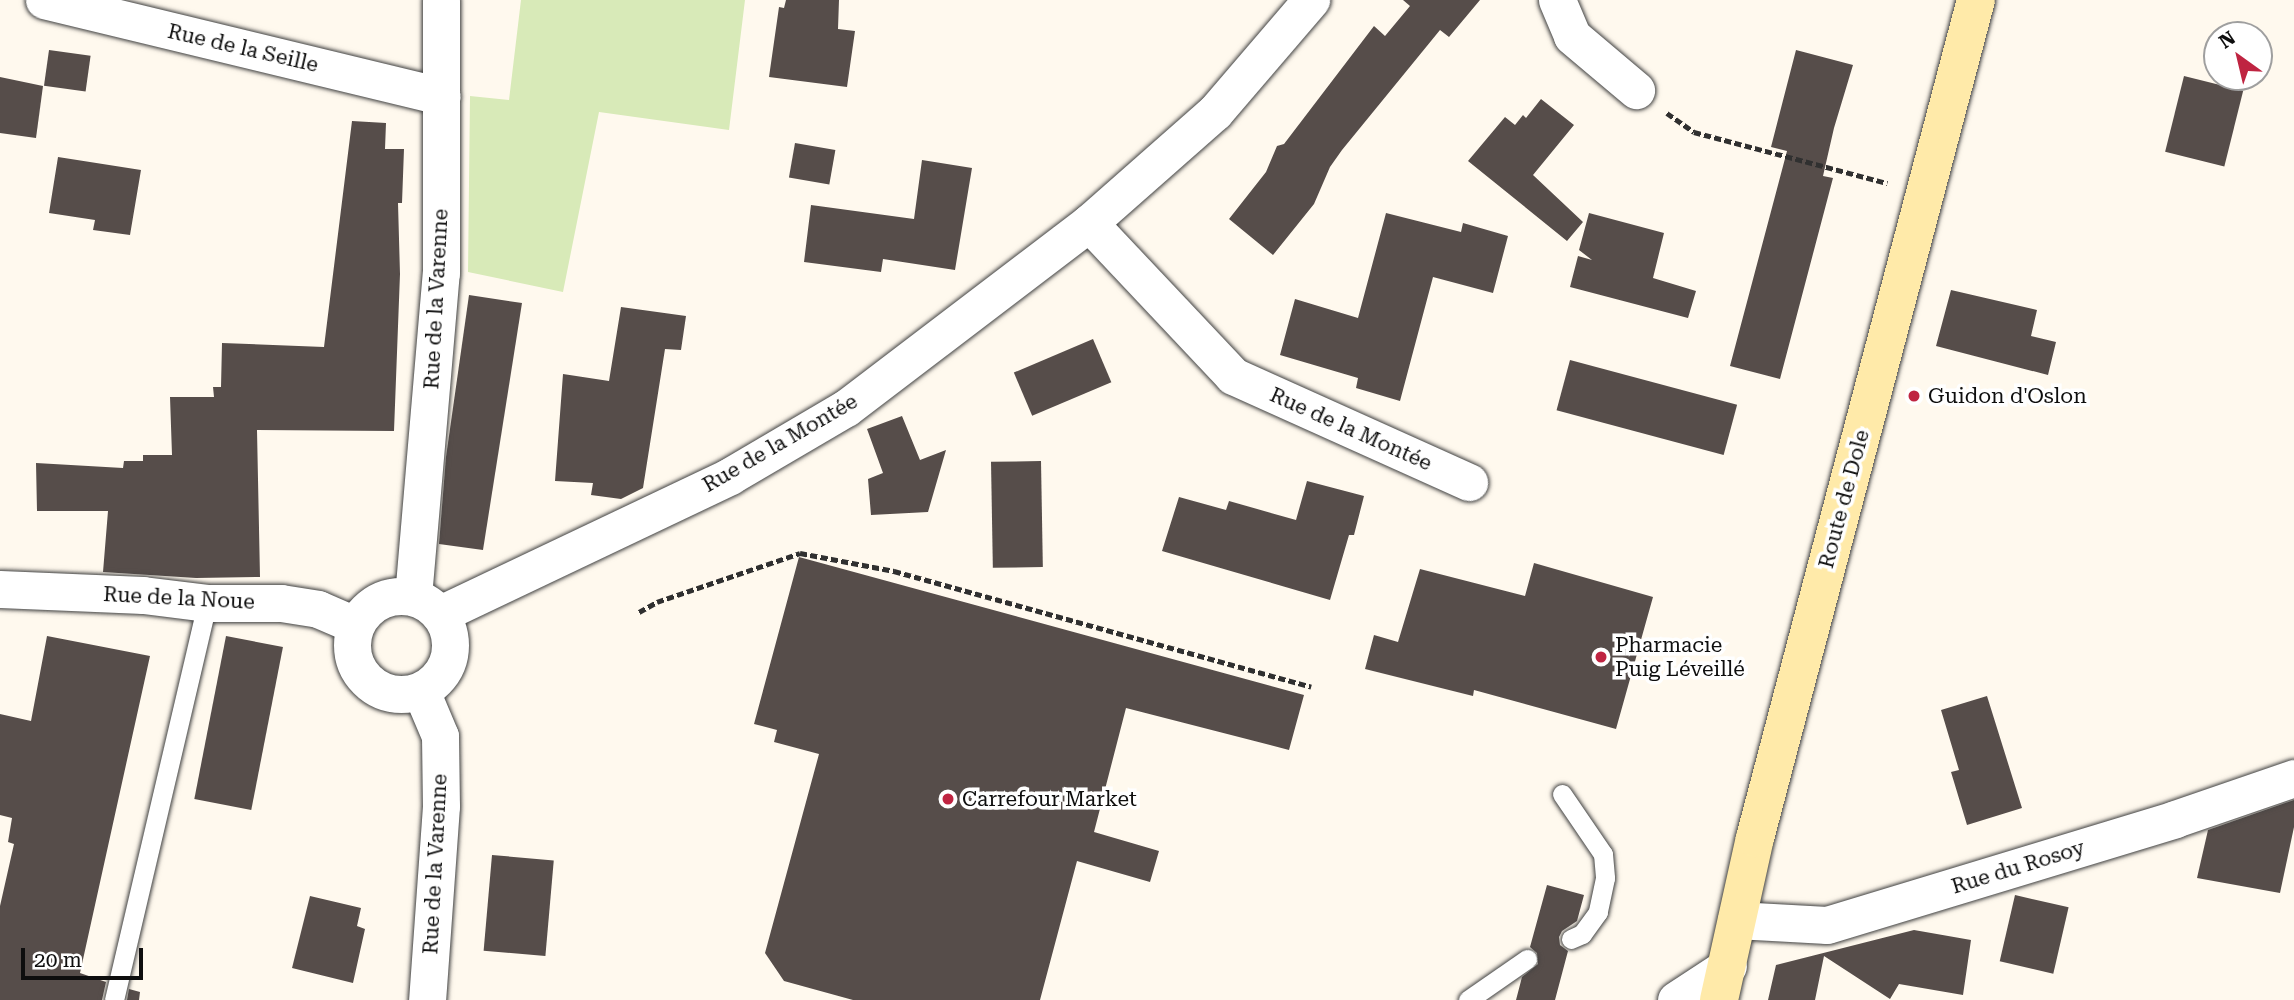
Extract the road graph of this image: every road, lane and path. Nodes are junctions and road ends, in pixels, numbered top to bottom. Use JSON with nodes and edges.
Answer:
{"nodes":[{"id":1,"x":44,"y":0,"type":"edge"},
{"id":2,"x":441,"y":0,"type":"edge"},
{"id":3,"x":1311,"y":0,"type":"edge"},
{"id":4,"x":1557,"y":0,"type":"edge"},
{"id":5,"x":1976,"y":0,"type":"edge"},
{"id":6,"x":1636,"y":90,"type":"joint"},
{"id":7,"x":442,"y":96,"type":"junction"},
{"id":8,"x":1925,"y":192,"type":"junction"},
{"id":9,"x":1089,"y":223,"type":"junction"},
{"id":10,"x":1469,"y":482,"type":"dead end"},
{"id":11,"x":0,"y":589,"type":"edge"},
{"id":12,"x":207,"y":603,"type":"junction"},
{"id":13,"x":427,"y":606,"type":"junction"},
{"id":14,"x":639,"y":612,"type":"dead end"},
{"id":15,"x":355,"y":625,"type":"junction"},
{"id":16,"x":1311,"y":687,"type":"dead end"},
{"id":17,"x":421,"y":691,"type":"junction"},
{"id":18,"x":2294,"y":778,"type":"edge"},
{"id":19,"x":1562,"y":794,"type":"dead end"},
{"id":20,"x":1736,"y":920,"type":"junction"},
{"id":21,"x":1572,"y":939,"type":"dead end"},
{"id":22,"x":1527,"y":960,"type":"dead end"},
{"id":23,"x":1723,"y":983,"type":"edge"},
{"id":24,"x":114,"y":1000,"type":"edge"},
{"id":25,"x":427,"y":1000,"type":"edge"},
{"id":26,"x":1468,"y":1000,"type":"edge"},
{"id":27,"x":1676,"y":1000,"type":"edge"}],
"edges":[{"from":1,"to":7,"type":"street","name":"Rue de la Seille"},
{"from":2,"to":7,"type":"street","name":"Rue de la Varenne"},
{"from":3,"to":9,"type":"street","name":"Rue de la Montée"},
{"from":4,"to":6,"type":"street"},
{"from":5,"to":8,"type":"main road","name":"Route de Dole"},
{"from":6,"to":8,"type":"path"},
{"from":7,"to":13,"type":"street","name":"Rue de la Varenne"},
{"from":8,"to":20,"type":"main road","name":"Route de Dole"},
{"from":9,"to":10,"type":"street","name":"Rue de la Montée"},
{"from":9,"to":13,"type":"street","name":"Rue de la Montée"},
{"from":11,"to":12,"type":"street","name":"Rue de la Noue"},
{"from":12,"to":15,"type":"street","name":"Rue de la Noue"},
{"from":12,"to":24,"type":"lane"},
{"from":13,"to":15,"type":"street"},
{"from":13,"to":17,"type":"street"},
{"from":14,"to":16,"type":"path"},
{"from":15,"to":17,"type":"street"},
{"from":17,"to":25,"type":"street","name":"Rue de la Varenne"},
{"from":18,"to":20,"type":"street","name":"Rue du Rosoy"},
{"from":19,"to":21,"type":"lane"},
{"from":20,"to":23,"type":"main road","name":"Route de Dole"},
{"from":22,"to":26,"type":"lane"},
{"from":23,"to":27,"type":"street"}]}
